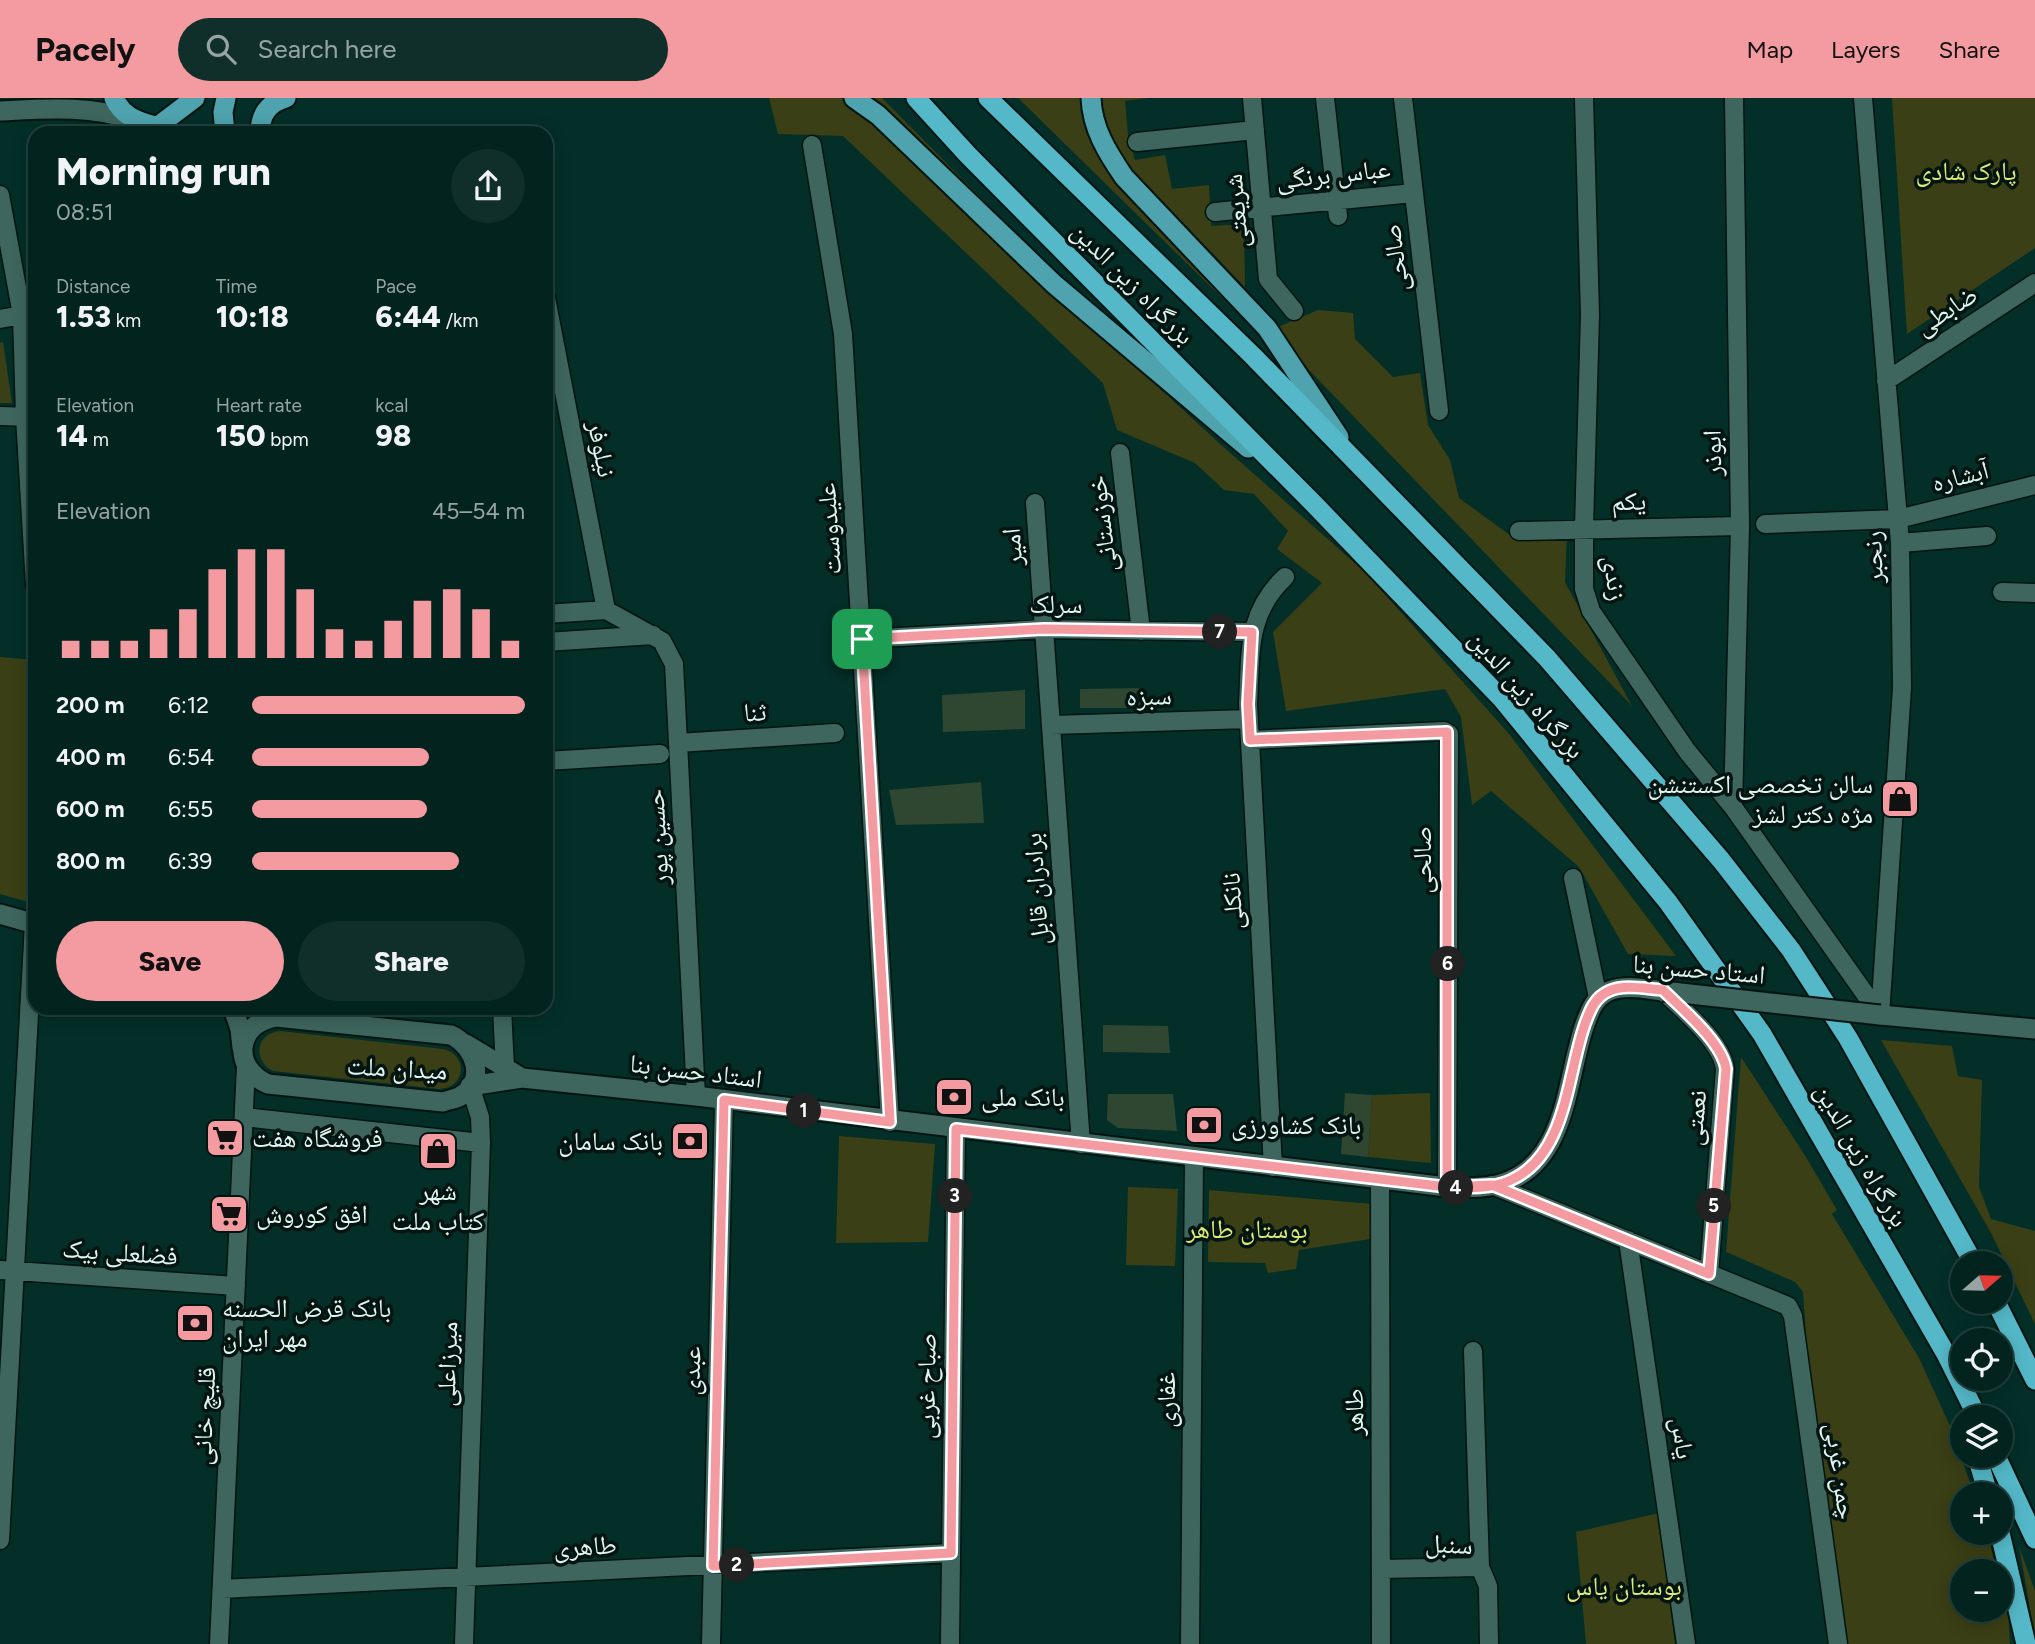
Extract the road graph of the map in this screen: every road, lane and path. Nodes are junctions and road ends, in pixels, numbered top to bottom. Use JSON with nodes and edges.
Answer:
{"nodes":[{"id":1,"x":114,"y":98,"type":"edge"},
{"id":2,"x":195,"y":98,"type":"edge"},
{"id":3,"x":226,"y":98,"type":"edge"},
{"id":4,"x":286,"y":98,"type":"edge"},
{"id":5,"x":853,"y":98,"type":"edge"},
{"id":6,"x":916,"y":98,"type":"edge"},
{"id":7,"x":988,"y":98,"type":"edge"},
{"id":8,"x":1091,"y":98,"type":"edge"},
{"id":9,"x":1252,"y":98,"type":"edge"},
{"id":10,"x":1325,"y":98,"type":"edge"},
{"id":11,"x":1403,"y":98,"type":"edge"},
{"id":12,"x":1584,"y":98,"type":"edge"},
{"id":13,"x":1734,"y":98,"type":"edge"},
{"id":14,"x":1863,"y":98,"type":"edge"},
{"id":15,"x":0,"y":111,"type":"edge"},
{"id":16,"x":132,"y":120,"type":"junction"},
{"id":17,"x":152,"y":126,"type":"edge"},
{"id":18,"x":169,"y":126,"type":"edge"},
{"id":19,"x":224,"y":126,"type":"edge"},
{"id":20,"x":261,"y":126,"type":"edge"},
{"id":21,"x":1255,"y":130,"type":"junction"},
{"id":22,"x":1137,"y":142,"type":"dead end"},
{"id":23,"x":811,"y":145,"type":"dead end"},
{"id":24,"x":1414,"y":193,"type":"junction"},
{"id":25,"x":0,"y":195,"type":"edge"},
{"id":26,"x":1262,"y":208,"type":"junction"},
{"id":27,"x":1337,"y":208,"type":"junction"},
{"id":28,"x":1215,"y":212,"type":"dead end"},
{"id":29,"x":2035,"y":284,"type":"edge"},
{"id":30,"x":28,"y":310,"type":"edge"},
{"id":31,"x":1294,"y":311,"type":"dead end"},
{"id":32,"x":28,"y":314,"type":"edge"},
{"id":33,"x":0,"y":319,"type":"edge"},
{"id":34,"x":553,"y":334,"type":"edge"},
{"id":35,"x":1886,"y":381,"type":"junction"},
{"id":36,"x":1439,"y":411,"type":"dead end"},
{"id":37,"x":0,"y":416,"type":"edge"},
{"id":38,"x":28,"y":417,"type":"edge"},
{"id":39,"x":1121,"y":453,"type":"dead end"},
{"id":40,"x":1354,"y":462,"type":"junction"},
{"id":41,"x":2035,"y":485,"type":"edge"},
{"id":42,"x":1035,"y":503,"type":"dead end"},
{"id":43,"x":1314,"y":504,"type":"junction"},
{"id":44,"x":1898,"y":519,"type":"junction"},
{"id":45,"x":1765,"y":524,"type":"dead end"},
{"id":46,"x":1740,"y":526,"type":"junction"},
{"id":47,"x":1584,"y":528,"type":"junction"},
{"id":48,"x":1518,"y":531,"type":"dead end"},
{"id":49,"x":1987,"y":536,"type":"dead end"},
{"id":50,"x":1900,"y":543,"type":"junction"},
{"id":51,"x":1285,"y":576,"type":"dead end"},
{"id":52,"x":2002,"y":592,"type":"dead end"},
{"id":53,"x":2035,"y":593,"type":"edge"},
{"id":54,"x":606,"y":610,"type":"junction"},
{"id":55,"x":553,"y":614,"type":"edge"},
{"id":56,"x":1044,"y":629,"type":"junction"},
{"id":57,"x":1142,"y":631,"type":"junction"},
{"id":58,"x":1252,"y":632,"type":"junction"},
{"id":59,"x":653,"y":635,"type":"junction"},
{"id":60,"x":862,"y":639,"type":"junction"},
{"id":61,"x":553,"y":642,"type":"edge"},
{"id":62,"x":1249,"y":719,"type":"junction"},
{"id":63,"x":1051,"y":725,"type":"junction"},
{"id":64,"x":835,"y":733,"type":"dead end"},
{"id":65,"x":1250,"y":740,"type":"junction"},
{"id":66,"x":678,"y":743,"type":"junction"},
{"id":67,"x":660,"y":754,"type":"dead end"},
{"id":68,"x":553,"y":761,"type":"edge"},
{"id":69,"x":1733,"y":807,"type":"junction"},
{"id":70,"x":1573,"y":878,"type":"dead end"},
{"id":71,"x":0,"y":914,"type":"edge"},
{"id":72,"x":28,"y":922,"type":"edge"},
{"id":73,"x":1663,"y":990,"type":"junction"},
{"id":74,"x":1598,"y":998,"type":"junction"},
{"id":75,"x":28,"y":1001,"type":"edge"},
{"id":76,"x":235,"y":1015,"type":"edge"},
{"id":77,"x":289,"y":1015,"type":"edge"},
{"id":78,"x":300,"y":1015,"type":"edge"},
{"id":79,"x":347,"y":1015,"type":"edge"},
{"id":80,"x":502,"y":1015,"type":"edge"},
{"id":81,"x":1880,"y":1015,"type":"junction"},
{"id":82,"x":359,"y":1026,"type":"junction"},
{"id":83,"x":2035,"y":1029,"type":"edge"},
{"id":84,"x":463,"y":1042,"type":"junction"},
{"id":85,"x":244,"y":1061,"type":"junction"},
{"id":86,"x":505,"y":1068,"type":"junction"},
{"id":87,"x":522,"y":1078,"type":"junction"},
{"id":88,"x":470,"y":1086,"type":"junction"},
{"id":89,"x":696,"y":1097,"type":"junction"},
{"id":90,"x":724,"y":1100,"type":"junction"},
{"id":91,"x":244,"y":1117,"type":"junction"},
{"id":92,"x":890,"y":1122,"type":"junction"},
{"id":93,"x":956,"y":1129,"type":"junction"},
{"id":94,"x":481,"y":1143,"type":"junction"},
{"id":95,"x":1081,"y":1144,"type":"junction"},
{"id":96,"x":1194,"y":1157,"type":"junction"},
{"id":97,"x":1273,"y":1167,"type":"junction"},
{"id":98,"x":1380,"y":1179,"type":"junction"},
{"id":99,"x":1492,"y":1185,"type":"junction"},
{"id":100,"x":1447,"y":1187,"type":"junction"},
{"id":101,"x":1628,"y":1240,"type":"junction"},
{"id":102,"x":1967,"y":1251,"type":"edge"},
{"id":103,"x":7,"y":1271,"type":"edge"},
{"id":104,"x":1709,"y":1274,"type":"junction"},
{"id":105,"x":236,"y":1286,"type":"junction"},
{"id":106,"x":2002,"y":1314,"type":"edge"},
{"id":107,"x":1473,"y":1351,"type":"dead end"},
{"id":108,"x":1946,"y":1354,"type":"junction"},
{"id":109,"x":2035,"y":1380,"type":"edge"},
{"id":110,"x":1961,"y":1405,"type":"edge"},
{"id":111,"x":1972,"y":1405,"type":"edge"},
{"id":112,"x":2002,"y":1468,"type":"edge"},
{"id":113,"x":2035,"y":1539,"type":"edge"},
{"id":114,"x":0,"y":1540,"type":"edge"},
{"id":115,"x":2003,"y":1545,"type":"edge"},
{"id":116,"x":951,"y":1553,"type":"junction"},
{"id":117,"x":713,"y":1566,"type":"junction"},
{"id":118,"x":1480,"y":1567,"type":"junction"},
{"id":119,"x":1381,"y":1569,"type":"junction"},
{"id":120,"x":467,"y":1577,"type":"junction"},
{"id":121,"x":222,"y":1589,"type":"junction"},
{"id":122,"x":219,"y":1644,"type":"edge"},
{"id":123,"x":464,"y":1644,"type":"edge"},
{"id":124,"x":711,"y":1644,"type":"edge"},
{"id":125,"x":950,"y":1644,"type":"edge"},
{"id":126,"x":1190,"y":1644,"type":"edge"},
{"id":127,"x":1381,"y":1644,"type":"edge"},
{"id":128,"x":1489,"y":1644,"type":"edge"},
{"id":129,"x":1686,"y":1644,"type":"edge"},
{"id":130,"x":1838,"y":1644,"type":"edge"},
{"id":131,"x":2026,"y":1644,"type":"edge"}],
"edges":[{"from":1,"to":16,"type":"main road"},
{"from":2,"to":18,"type":"main road"},
{"from":3,"to":19,"type":"main road"},
{"from":4,"to":20,"type":"main road"},
{"from":5,"to":43,"type":"main road"},
{"from":6,"to":43,"type":"highway","name":"بزرگراه زین الدین"},
{"from":7,"to":40,"type":"highway","name":"بزرگراه زین الدین"},
{"from":8,"to":40,"type":"main road"},
{"from":9,"to":21,"type":"street","name":"شریعتی"},
{"from":10,"to":27,"type":"street"},
{"from":11,"to":24,"type":"street","name":"صالحی"},
{"from":12,"to":47,"type":"street","name":"زندی"},
{"from":13,"to":46,"type":"street","name":"ابوذر"},
{"from":14,"to":35,"type":"street","name":"رنجبر"},
{"from":15,"to":16,"type":"main road"},
{"from":16,"to":17,"type":"main road"},
{"from":21,"to":22,"type":"street"},
{"from":21,"to":26,"type":"street","name":"شریعتی"},
{"from":23,"to":60,"type":"street","name":"علیدوست"},
{"from":24,"to":27,"type":"street","name":"عباس برنگی"},
{"from":24,"to":36,"type":"street","name":"صالحی"},
{"from":25,"to":30,"type":"street"},
{"from":26,"to":27,"type":"street","name":"عباس برنگی"},
{"from":26,"to":28,"type":"street","name":"عباس برنگی"},
{"from":26,"to":31,"type":"street","name":"شریعتی"},
{"from":29,"to":35,"type":"street","name":"ضابطی"},
{"from":32,"to":33,"type":"street"},
{"from":34,"to":54,"type":"street","name":"نیلوفر"},
{"from":35,"to":44,"type":"street","name":"رنجبر"},
{"from":37,"to":38,"type":"street"},
{"from":39,"to":57,"type":"street","name":"خوزستانی"},
{"from":40,"to":102,"type":"highway","name":"بزرگراه زین الدین"},
{"from":41,"to":44,"type":"street","name":"آبشاره"},
{"from":42,"to":56,"type":"street","name":"امیر"},
{"from":43,"to":108,"type":"highway","name":"بزرگراه زین الدین"},
{"from":44,"to":45,"type":"street"},
{"from":44,"to":50,"type":"street","name":"رنجبر"},
{"from":46,"to":47,"type":"street","name":"یکم"},
{"from":46,"to":69,"type":"street","name":"ابوذر"},
{"from":47,"to":48,"type":"street","name":"یکم"},
{"from":47,"to":69,"type":"street","name":"زندی"},
{"from":49,"to":50,"type":"street"},
{"from":50,"to":81,"type":"street","name":"رنجبر"},
{"from":51,"to":58,"type":"street"},
{"from":52,"to":53,"type":"street"},
{"from":54,"to":55,"type":"street"},
{"from":54,"to":59,"type":"street","name":"حسین پور"},
{"from":56,"to":57,"type":"street","name":"سرلک"},
{"from":56,"to":60,"type":"street","name":"سرلک"},
{"from":56,"to":63,"type":"street","name":"برادران قابل"},
{"from":57,"to":58,"type":"street","name":"سرلک"},
{"from":58,"to":62,"type":"street","name":"نانکلی"},
{"from":59,"to":61,"type":"street"},
{"from":59,"to":66,"type":"street","name":"حسین پور"},
{"from":60,"to":92,"type":"street","name":"علیدوست"},
{"from":62,"to":63,"type":"street","name":"سبزه"},
{"from":62,"to":65,"type":"street","name":"نانکلی"},
{"from":63,"to":95,"type":"street","name":"برادران قابل"},
{"from":64,"to":66,"type":"street","name":"ثنا"},
{"from":65,"to":97,"type":"street","name":"نانکلی"},
{"from":65,"to":100,"type":"street","name":"صالحی"},
{"from":66,"to":89,"type":"street","name":"حسین پور"},
{"from":67,"to":68,"type":"street"},
{"from":69,"to":81,"type":"street","name":"زندی"},
{"from":70,"to":74,"type":"street"},
{"from":71,"to":72,"type":"main road"},
{"from":73,"to":74,"type":"main road","name":"استاد حسن بنا"},
{"from":73,"to":81,"type":"main road","name":"استاد حسن بنا","bridge":true},
{"from":73,"to":104,"type":"street","name":"نعمتی"},
{"from":74,"to":99,"type":"main road","name":"استاد حسن بنا"},
{"from":75,"to":103,"type":"street"},
{"from":76,"to":85,"type":"main road"},
{"from":77,"to":85,"type":"main road","name":"میدان ملت"},
{"from":78,"to":82,"type":"main road","name":"میدان ملت"},
{"from":79,"to":82,"type":"main road"},
{"from":80,"to":86,"type":"street"},
{"from":81,"to":83,"type":"main road","name":"استاد حسن بنا"},
{"from":82,"to":84,"type":"main road","name":"میدان ملت"},
{"from":84,"to":86,"type":"main road"},
{"from":84,"to":88,"type":"main road","name":"میدان ملت"},
{"from":85,"to":88,"type":"main road","name":"میدان ملت"},
{"from":85,"to":91,"type":"street","name":"قلیچ خانی"},
{"from":86,"to":87,"type":"main road"},
{"from":87,"to":88,"type":"main road"},
{"from":87,"to":89,"type":"main road","name":"استاد حسن بنا"},
{"from":88,"to":94,"type":"street","name":"میرزاعلی"},
{"from":89,"to":90,"type":"main road","name":"استاد حسن بنا"},
{"from":90,"to":92,"type":"main road","name":"استاد حسن بنا"},
{"from":90,"to":117,"type":"street","name":"عبدی"},
{"from":91,"to":94,"type":"street"},
{"from":91,"to":105,"type":"street","name":"قلیچ خانی"},
{"from":92,"to":93,"type":"main road","name":"استاد حسن بنا"},
{"from":93,"to":95,"type":"main road","name":"استاد حسن بنا"},
{"from":93,"to":116,"type":"street","name":"صباح غربی"},
{"from":94,"to":120,"type":"street","name":"میرزاعلی"},
{"from":95,"to":96,"type":"main road","name":"استاد حسن بنا"},
{"from":96,"to":97,"type":"main road","name":"استاد حسن بنا"},
{"from":96,"to":126,"type":"street","name":"غفاری"},
{"from":97,"to":98,"type":"main road","name":"استاد حسن بنا"},
{"from":98,"to":100,"type":"main road","name":"استاد حسن بنا"},
{"from":98,"to":119,"type":"street","name":"طاهر"},
{"from":99,"to":100,"type":"main road","name":"استاد حسن بنا"},
{"from":99,"to":101,"type":"street"},
{"from":101,"to":104,"type":"street"},
{"from":101,"to":129,"type":"street","name":"یاس"},
{"from":103,"to":105,"type":"street","name":"فضلعلی بیک"},
{"from":103,"to":114,"type":"street"},
{"from":104,"to":130,"type":"street","name":"چمن غربی"},
{"from":105,"to":121,"type":"street","name":"قلیچ خانی"},
{"from":106,"to":109,"type":"highway"},
{"from":107,"to":118,"type":"street"},
{"from":108,"to":110,"type":"highway"},
{"from":108,"to":111,"type":"highway","name":"بزرگراه زین الدین"},
{"from":112,"to":113,"type":"highway"},
{"from":115,"to":131,"type":"highway"},
{"from":116,"to":117,"type":"street","name":"طاهری"},
{"from":116,"to":125,"type":"street","name":"صباح غربی"},
{"from":117,"to":120,"type":"street","name":"طاهری"},
{"from":117,"to":124,"type":"street","name":"عبدی"},
{"from":118,"to":119,"type":"street","name":"سنبل"},
{"from":118,"to":128,"type":"street","name":"سنبل"},
{"from":119,"to":127,"type":"street","name":"طاهر"},
{"from":120,"to":121,"type":"street","name":"طاهری"},
{"from":120,"to":123,"type":"street","name":"میرزاعلی"},
{"from":121,"to":122,"type":"street","name":"قلیچ خانی"}]}
